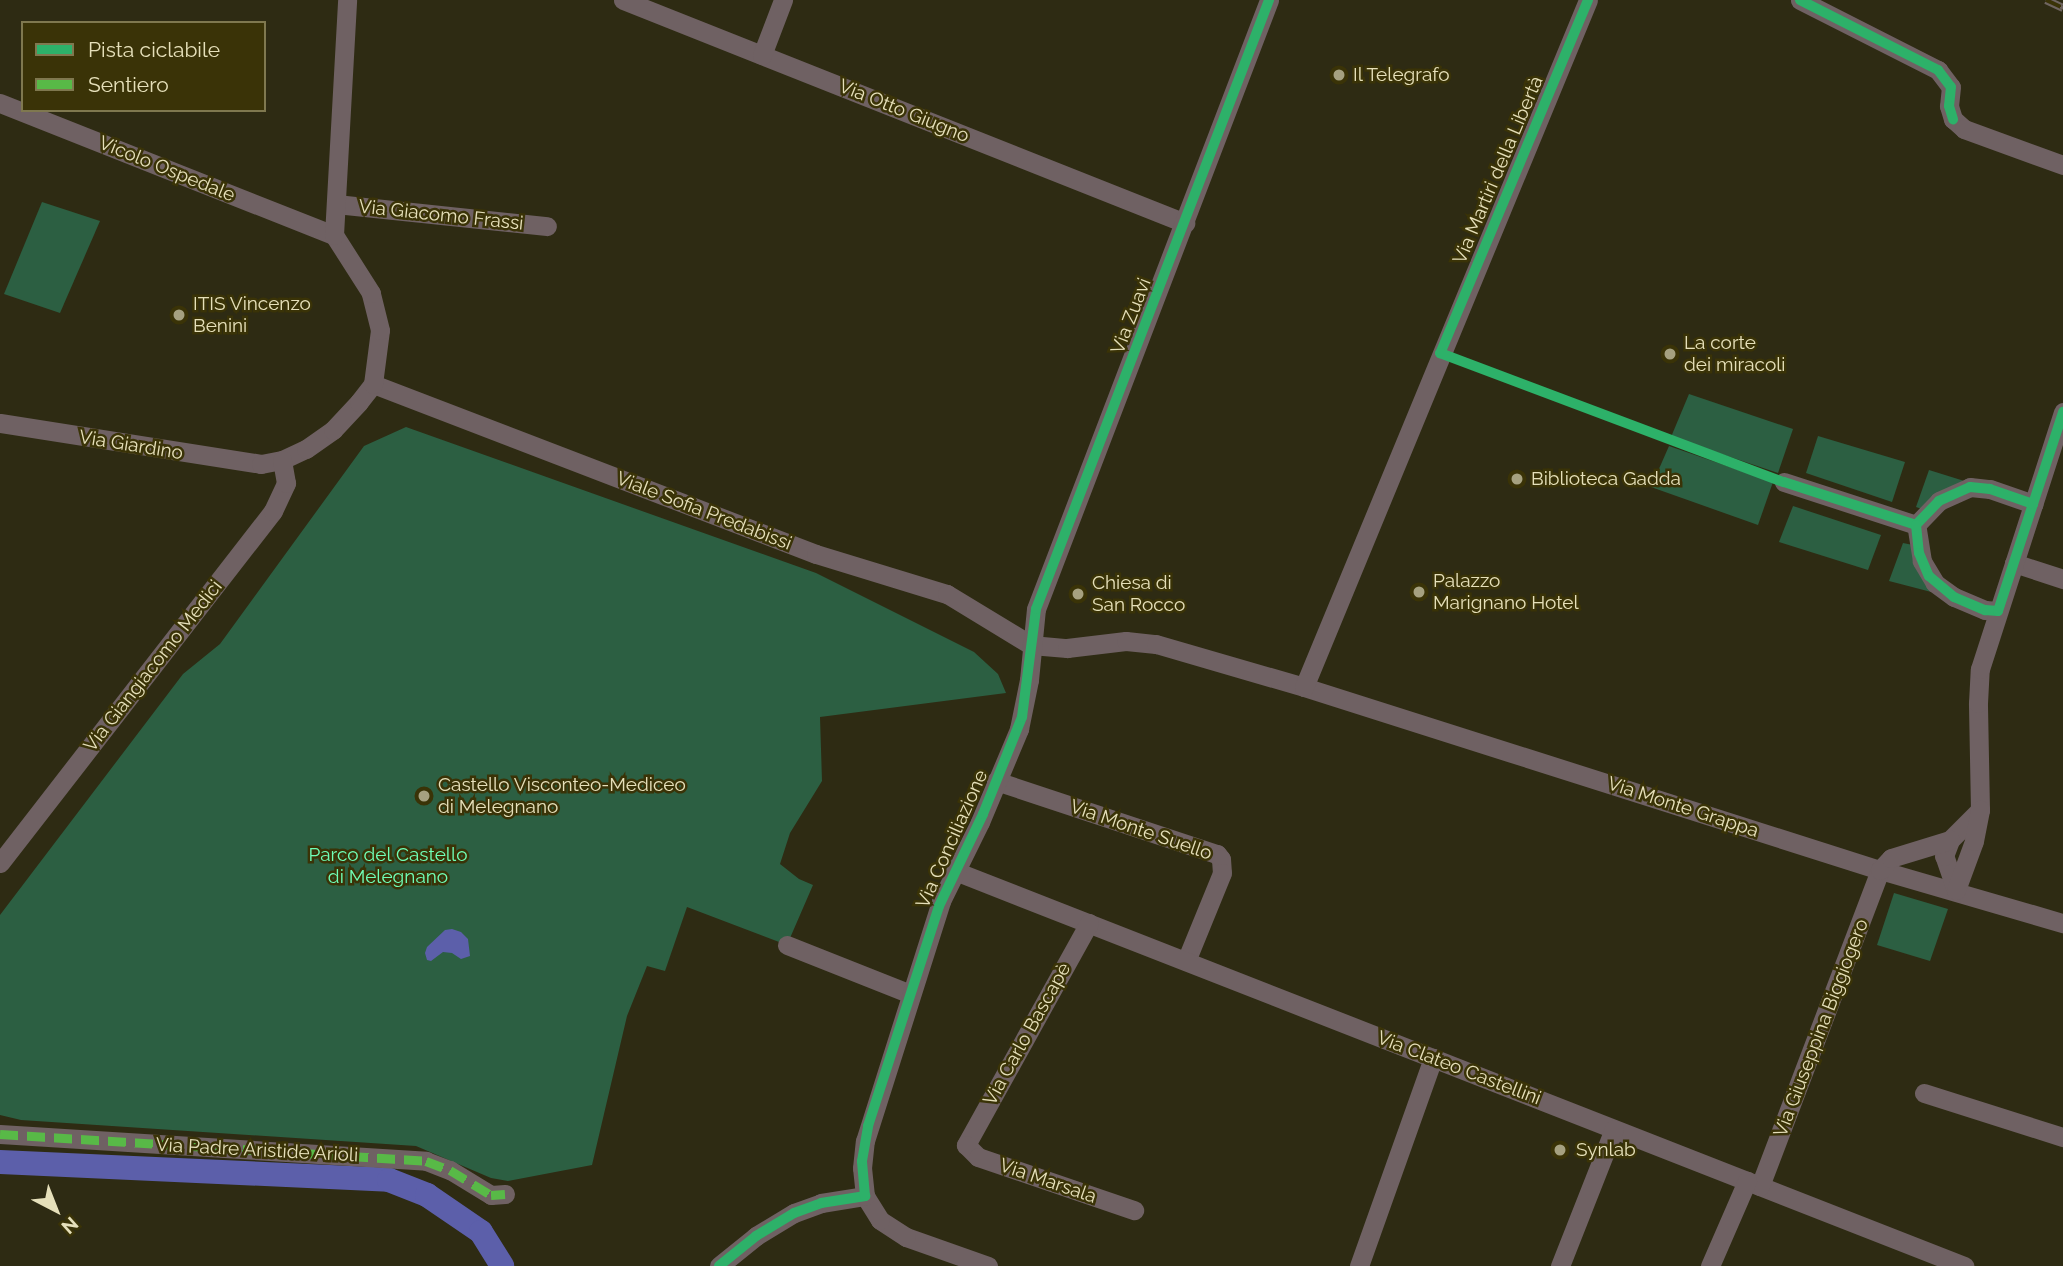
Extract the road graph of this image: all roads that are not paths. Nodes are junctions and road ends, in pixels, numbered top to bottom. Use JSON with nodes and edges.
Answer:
{"nodes":[{"id":1,"x":346,"y":0,"type":"edge"},
{"id":2,"x":623,"y":0,"type":"edge"},
{"id":3,"x":783,"y":0,"type":"edge"},
{"id":4,"x":1269,"y":0,"type":"edge"},
{"id":5,"x":1588,"y":0,"type":"edge"},
{"id":6,"x":1800,"y":0,"type":"edge"},
{"id":7,"x":762,"y":55,"type":"junction"},
{"id":8,"x":0,"y":103,"type":"edge"},
{"id":9,"x":21,"y":111,"type":"edge"},
{"id":10,"x":23,"y":112,"type":"edge"},
{"id":11,"x":2063,"y":165,"type":"edge"},
{"id":12,"x":336,"y":204,"type":"junction"},
{"id":13,"x":1185,"y":223,"type":"junction"},
{"id":14,"x":547,"y":226,"type":"dead end"},
{"id":15,"x":334,"y":235,"type":"junction"},
{"id":16,"x":373,"y":384,"type":"junction"},
{"id":17,"x":2063,"y":412,"type":"edge"},
{"id":18,"x":0,"y":423,"type":"edge"},
{"id":19,"x":282,"y":460,"type":"junction"},
{"id":20,"x":1784,"y":482,"type":"dead end"},
{"id":21,"x":2033,"y":504,"type":"junction"},
{"id":22,"x":1916,"y":525,"type":"junction"},
{"id":23,"x":2014,"y":563,"type":"junction"},
{"id":24,"x":2063,"y":579,"type":"edge"},
{"id":25,"x":1998,"y":611,"type":"junction"},
{"id":26,"x":1031,"y":645,"type":"junction"},
{"id":27,"x":1304,"y":687,"type":"junction"},
{"id":28,"x":996,"y":781,"type":"junction"},
{"id":29,"x":1980,"y":810,"type":"junction"},
{"id":30,"x":1950,"y":840,"type":"junction"},
{"id":31,"x":0,"y":863,"type":"edge"},
{"id":32,"x":1880,"y":870,"type":"junction"},
{"id":33,"x":954,"y":871,"type":"junction"},
{"id":34,"x":1956,"y":890,"type":"junction"},
{"id":35,"x":1089,"y":923,"type":"junction"},
{"id":36,"x":2063,"y":923,"type":"edge"},
{"id":37,"x":786,"y":945,"type":"dead end"},
{"id":38,"x":1186,"y":961,"type":"junction"},
{"id":39,"x":911,"y":994,"type":"junction"},
{"id":40,"x":1433,"y":1058,"type":"junction"},
{"id":41,"x":1924,"y":1093,"type":"dead end"},
{"id":42,"x":1614,"y":1129,"type":"junction"},
{"id":43,"x":0,"y":1134,"type":"edge"},
{"id":44,"x":2063,"y":1137,"type":"edge"},
{"id":45,"x":966,"y":1145,"type":"joint"},
{"id":46,"x":1754,"y":1184,"type":"junction"},
{"id":47,"x":505,"y":1194,"type":"dead end"},
{"id":48,"x":865,"y":1196,"type":"junction"},
{"id":49,"x":1134,"y":1210,"type":"dead end"},
{"id":50,"x":719,"y":1266,"type":"edge"},
{"id":51,"x":988,"y":1266,"type":"edge"},
{"id":52,"x":1359,"y":1266,"type":"edge"},
{"id":53,"x":1560,"y":1266,"type":"edge"},
{"id":54,"x":1710,"y":1266,"type":"edge"},
{"id":55,"x":1964,"y":1266,"type":"edge"}],
"edges":[{"from":1,"to":12,"type":"street","name":"Via Giacomo Frassi"},
{"from":2,"to":7,"type":"street","name":"Via Otto Giugno"},
{"from":3,"to":7,"type":"street"},
{"from":4,"to":13,"type":"street","name":"Via Zuavi"},
{"from":5,"to":27,"type":"street","name":"Via Martiri della Libertà"},
{"from":6,"to":11,"type":"street"},
{"from":7,"to":13,"type":"street","name":"Via Otto Giugno"},
{"from":8,"to":9,"type":"street","name":"Vicolo Ospedale"},
{"from":10,"to":15,"type":"street","name":"Vicolo Ospedale"},
{"from":12,"to":14,"type":"street","name":"Via Giacomo Frassi"},
{"from":12,"to":15,"type":"street","name":"Via Giacomo Frassi"},
{"from":13,"to":26,"type":"street","name":"Via Zuavi"},
{"from":15,"to":16,"type":"street"},
{"from":16,"to":19,"type":"street","name":"Via Giardino"},
{"from":16,"to":26,"type":"street","name":"Viale Sofia Predabissi"},
{"from":17,"to":21,"type":"street"},
{"from":18,"to":19,"type":"street","name":"Via Giardino"},
{"from":19,"to":31,"type":"street","name":"Via Giangiacomo Medici"},
{"from":20,"to":22,"type":"street"},
{"from":21,"to":22,"type":"street"},
{"from":21,"to":23,"type":"street"},
{"from":22,"to":25,"type":"street"},
{"from":23,"to":24,"type":"street"},
{"from":23,"to":25,"type":"street"},
{"from":25,"to":29,"type":"street"},
{"from":26,"to":27,"type":"street","name":"Via Monte Grappa"},
{"from":26,"to":28,"type":"street","name":"Via Conciliazione"},
{"from":27,"to":32,"type":"street","name":"Via Monte Grappa"},
{"from":28,"to":33,"type":"street","name":"Via Conciliazione"},
{"from":28,"to":38,"type":"street","name":"Via Monte Suello"},
{"from":29,"to":30,"type":"street"},
{"from":29,"to":34,"type":"street"},
{"from":30,"to":32,"type":"street"},
{"from":30,"to":34,"type":"street"},
{"from":32,"to":34,"type":"street","name":"Via Monte Grappa"},
{"from":32,"to":46,"type":"street","name":"Via Giuseppina Biggiogero"},
{"from":33,"to":35,"type":"street","name":"Via Clateo Castellini"},
{"from":33,"to":39,"type":"street","name":"Via Conciliazione"},
{"from":34,"to":36,"type":"street","name":"Via Monte Grappa"},
{"from":35,"to":38,"type":"street","name":"Via Clateo Castellini"},
{"from":35,"to":45,"type":"street","name":"Via Carlo Bascapè"},
{"from":37,"to":39,"type":"street"},
{"from":38,"to":40,"type":"street","name":"Via Clateo Castellini"},
{"from":39,"to":48,"type":"street","name":"Via Conciliazione"},
{"from":40,"to":42,"type":"street","name":"Via Clateo Castellini"},
{"from":40,"to":52,"type":"street"},
{"from":41,"to":44,"type":"street"},
{"from":42,"to":46,"type":"street","name":"Via Clateo Castellini"},
{"from":42,"to":53,"type":"street"},
{"from":43,"to":47,"type":"street","name":"Via Padre Aristide Arioli"},
{"from":45,"to":49,"type":"street","name":"Via Marsala"},
{"from":46,"to":54,"type":"street","name":"Via Giuseppina Biggiogero"},
{"from":46,"to":55,"type":"street","name":"Via Clateo Castellini"},
{"from":48,"to":50,"type":"street"},
{"from":48,"to":51,"type":"street"}]}
